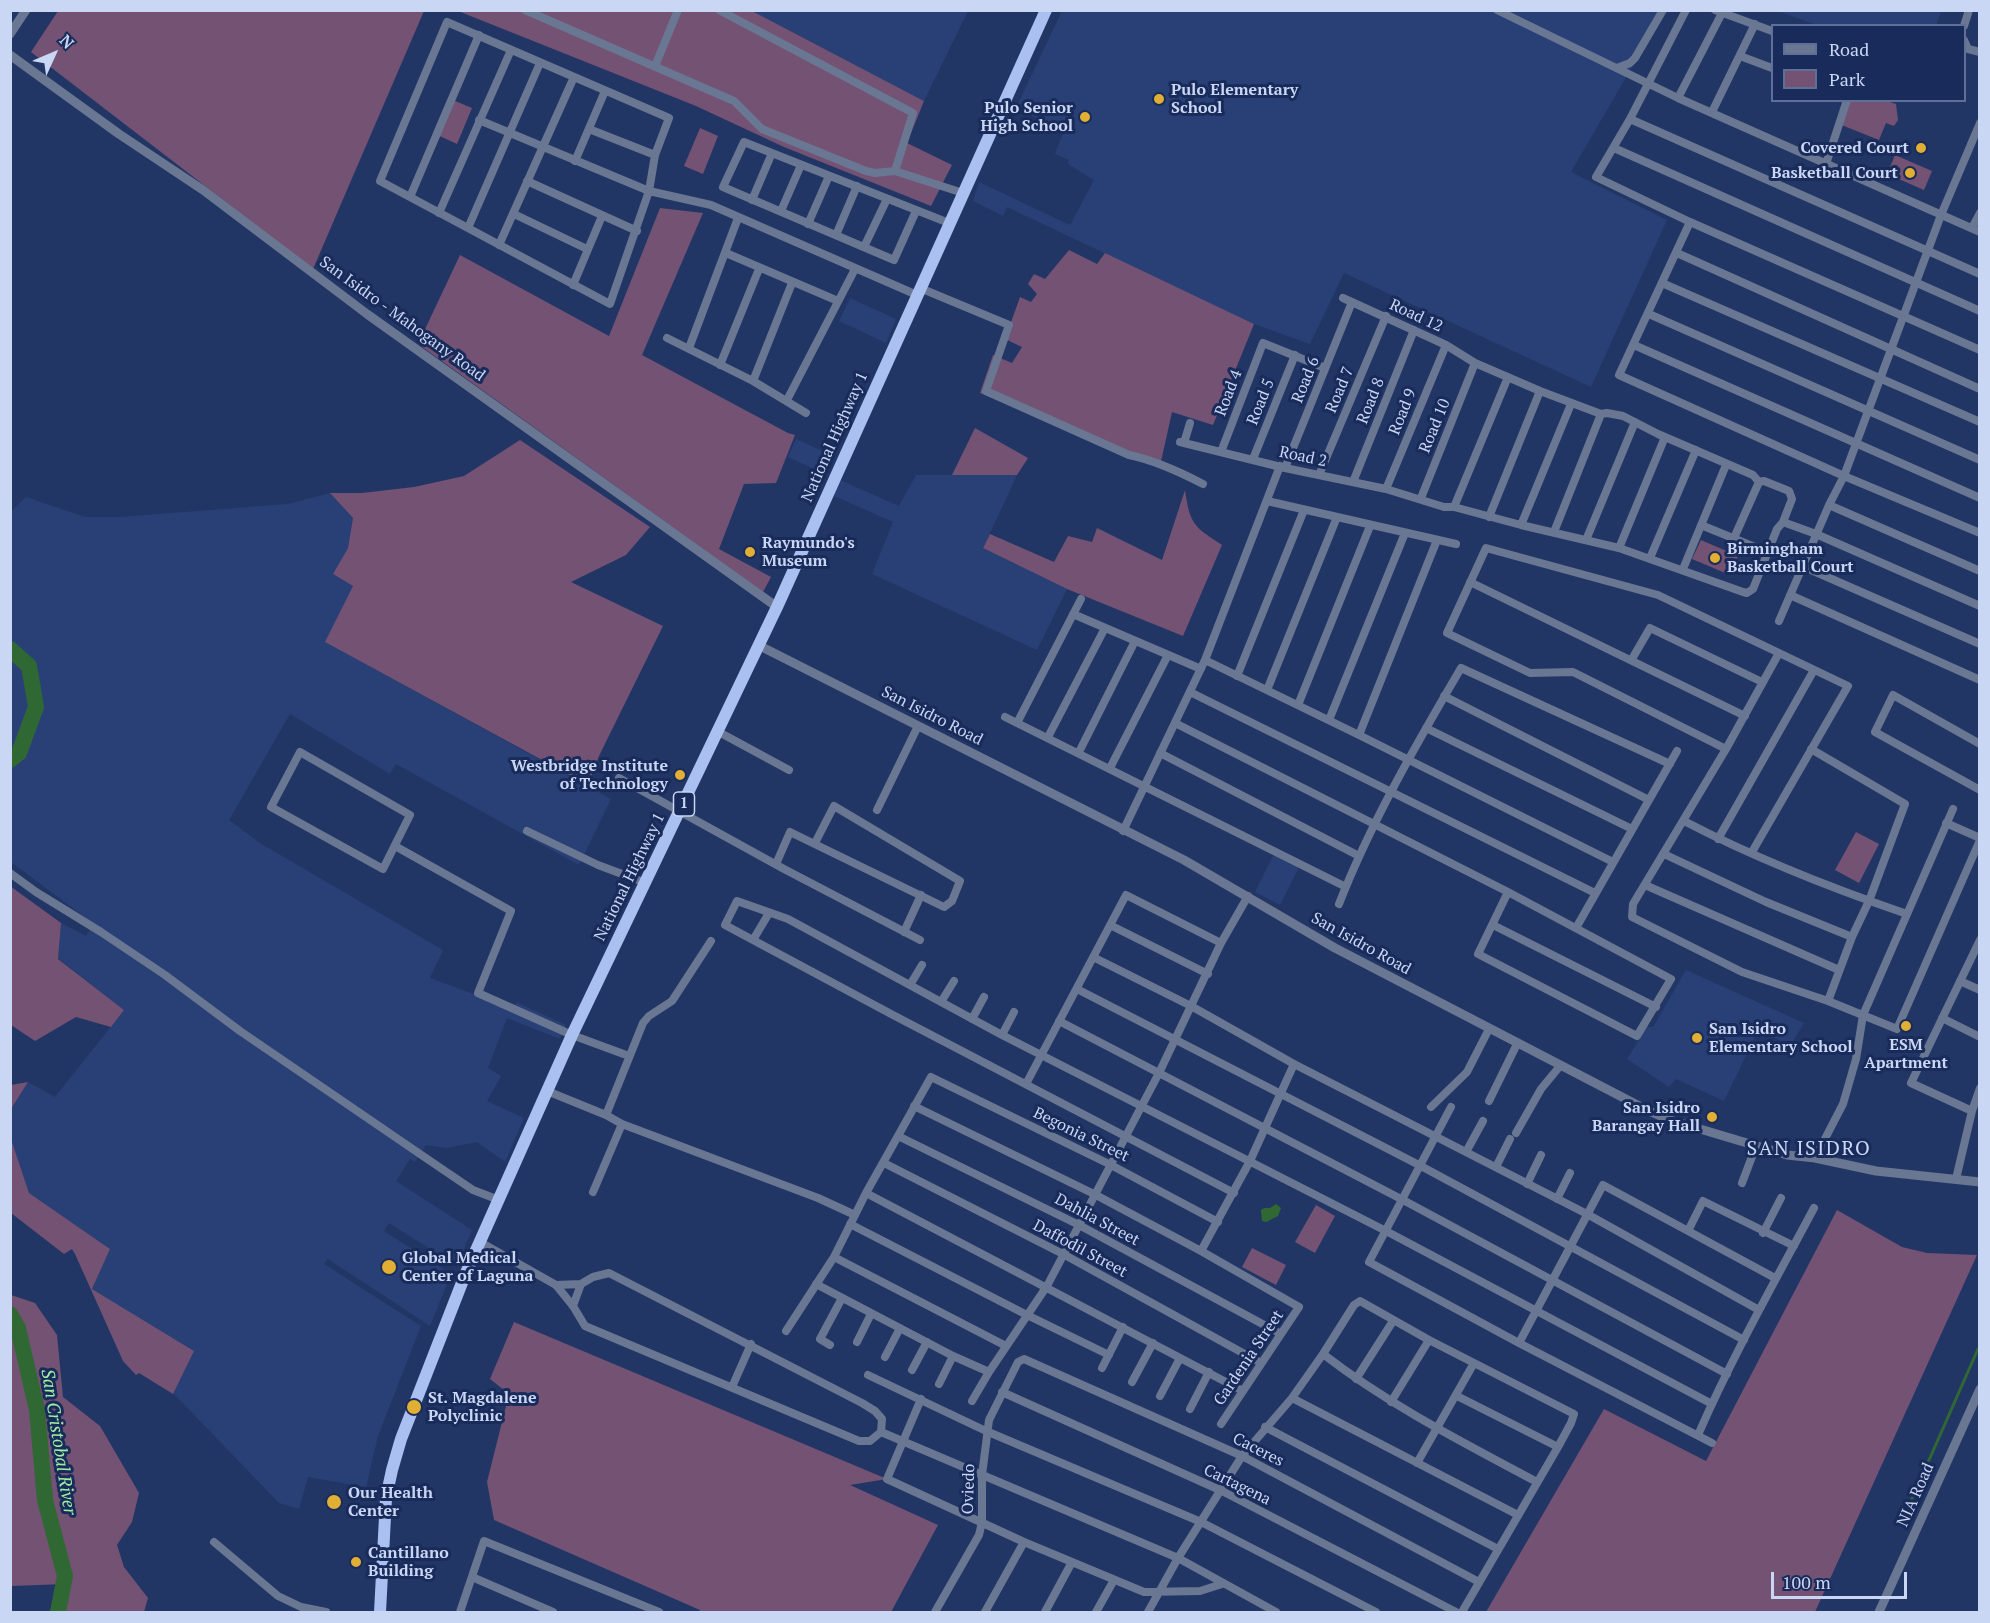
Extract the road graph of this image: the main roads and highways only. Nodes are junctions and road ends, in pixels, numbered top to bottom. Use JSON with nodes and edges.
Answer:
{"nodes":[{"id":1,"x":1046,"y":10,"type":"edge"},
{"id":2,"x":380,"y":1612,"type":"edge"}],
"edges":[{"from":1,"to":2,"type":"highway","name":"National Highway 1","number":"1"}]}
